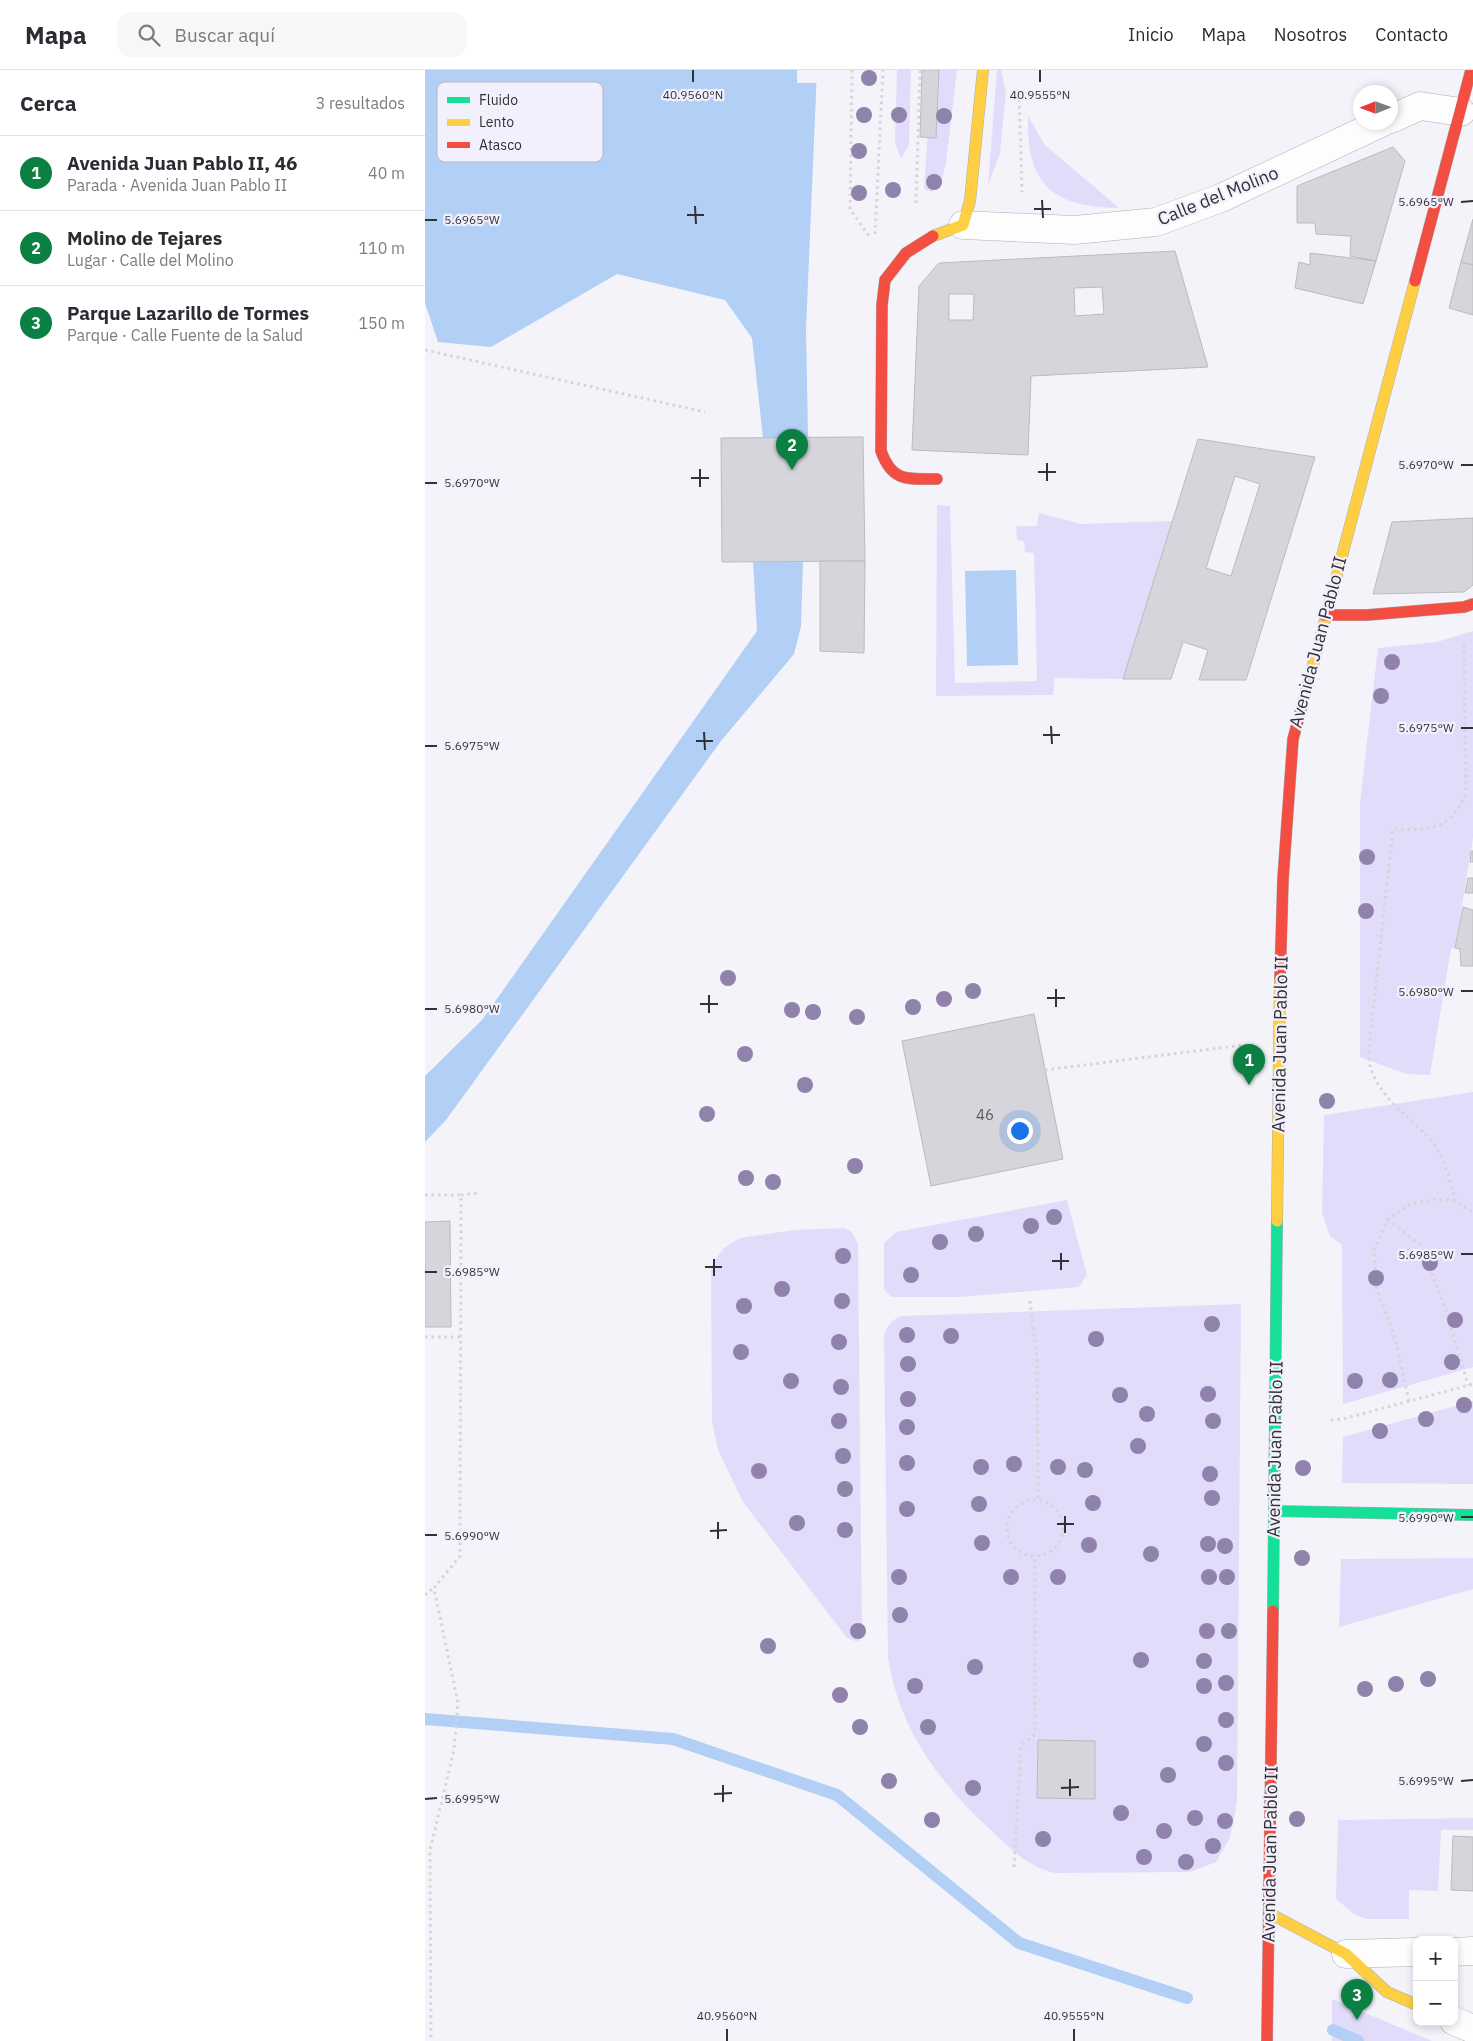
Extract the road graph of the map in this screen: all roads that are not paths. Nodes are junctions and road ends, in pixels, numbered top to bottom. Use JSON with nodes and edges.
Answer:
{"nodes":[{"id":1,"x":983,"y":70,"type":"edge"},
{"id":2,"x":1471,"y":70,"type":"edge"},
{"id":3,"x":1461,"y":112,"type":"junction"},
{"id":4,"x":1398,"y":116,"type":"edge"},
{"id":5,"x":1366,"y":130,"type":"edge"},
{"id":6,"x":963,"y":225,"type":"junction"},
{"id":7,"x":937,"y":479,"type":"dead end"},
{"id":8,"x":1473,"y":604,"type":"edge"},
{"id":9,"x":1324,"y":615,"type":"junction"},
{"id":10,"x":1275,"y":1511,"type":"junction"},
{"id":11,"x":1473,"y":1516,"type":"edge"},
{"id":12,"x":1269,"y":1913,"type":"junction"},
{"id":13,"x":1473,"y":1951,"type":"edge"},
{"id":14,"x":1413,"y":1952,"type":"edge"},
{"id":15,"x":1458,"y":1952,"type":"edge"},
{"id":16,"x":1346,"y":1954,"type":"junction"},
{"id":17,"x":1413,"y":2003,"type":"edge"},
{"id":18,"x":1458,"y":2023,"type":"edge"},
{"id":19,"x":1473,"y":2029,"type":"edge"},
{"id":20,"x":1267,"y":2041,"type":"edge"}],
"edges":[{"from":1,"to":6,"type":"main road"},
{"from":2,"to":3,"type":"main road","name":"Avenida Juan Pablo II"},
{"from":3,"to":4,"type":"street"},
{"from":3,"to":9,"type":"main road","name":"Avenida Juan Pablo II"},
{"from":5,"to":6,"type":"street","name":"Calle del Molino"},
{"from":6,"to":7,"type":"main road","name":"Calle del Molino"},
{"from":8,"to":9,"type":"main road"},
{"from":9,"to":10,"type":"main road","name":"Avenida Juan Pablo II"},
{"from":10,"to":11,"type":"main road"},
{"from":10,"to":12,"type":"main road","name":"Avenida Juan Pablo II"},
{"from":12,"to":16,"type":"main road"},
{"from":12,"to":20,"type":"main road","name":"Avenida Juan Pablo II"},
{"from":13,"to":15,"type":"street"},
{"from":14,"to":16,"type":"street"},
{"from":16,"to":17,"type":"main road"},
{"from":18,"to":19,"type":"street"}]}
